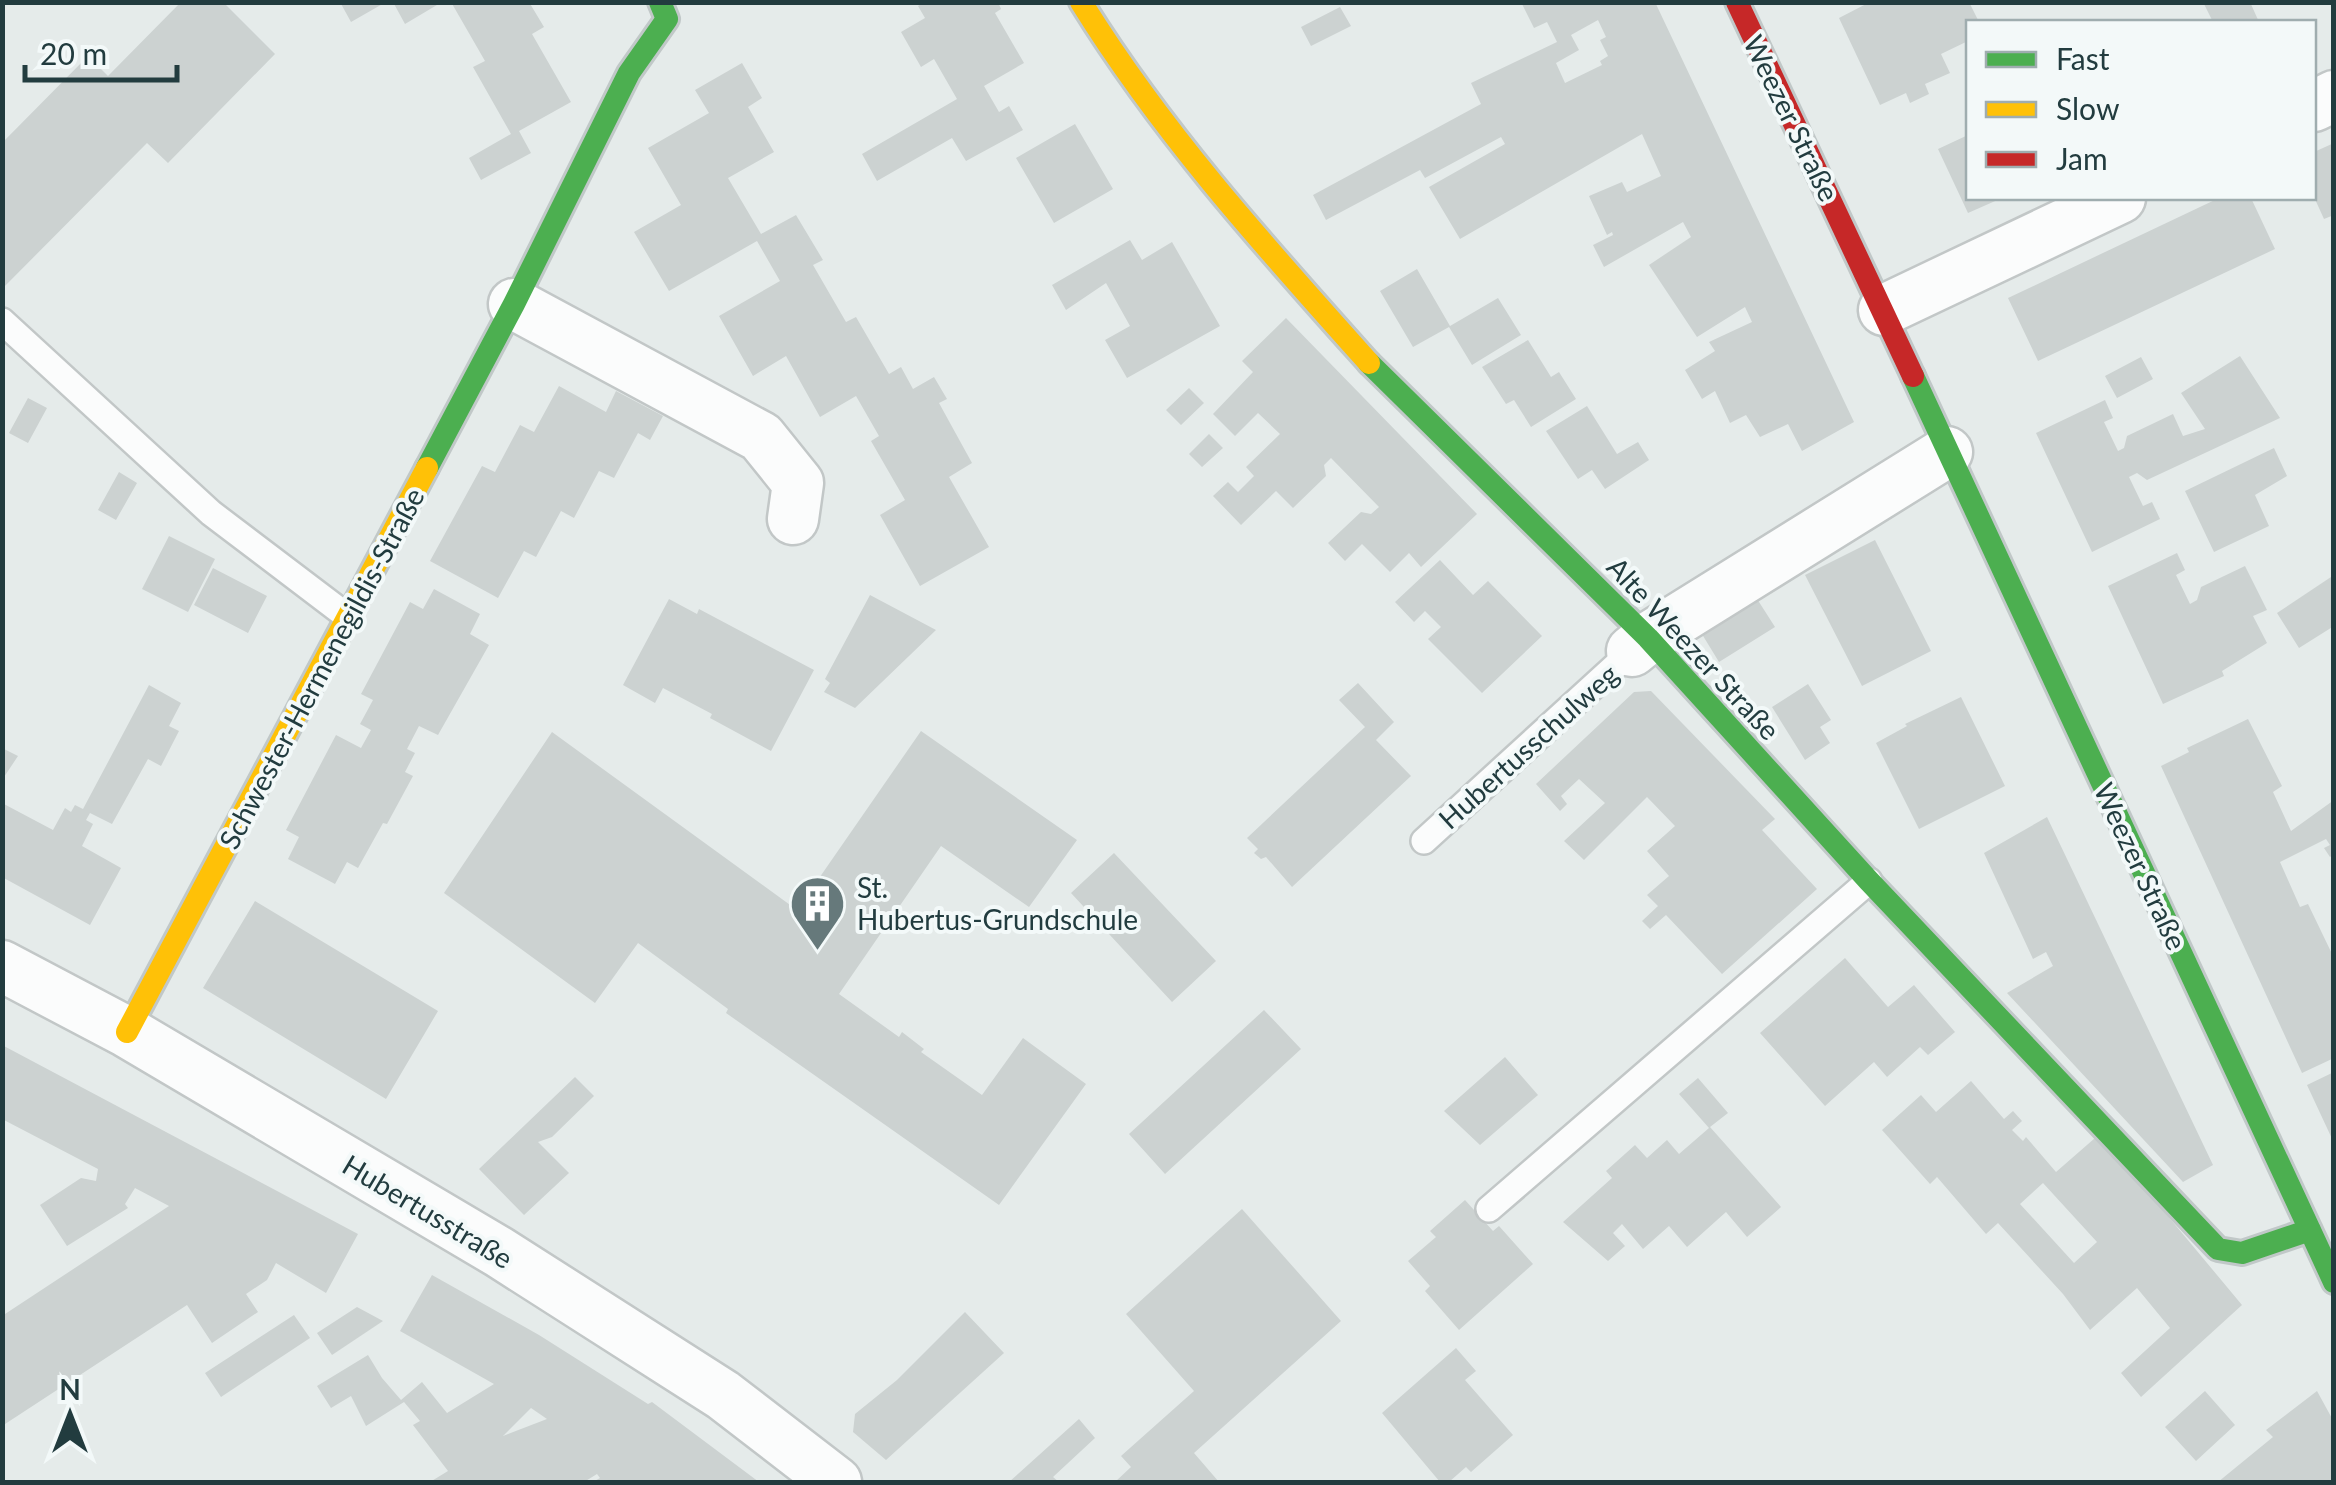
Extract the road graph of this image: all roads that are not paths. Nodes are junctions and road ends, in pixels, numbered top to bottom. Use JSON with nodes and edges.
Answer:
{"nodes":[{"id":1,"x":660,"y":2,"type":"edge"},
{"id":2,"x":1080,"y":2,"type":"edge"},
{"id":3,"x":1737,"y":2,"type":"edge"},
{"id":4,"x":2116,"y":200,"type":"edge"},
{"id":5,"x":514,"y":304,"type":"junction"},
{"id":6,"x":1884,"y":310,"type":"junction"},
{"id":7,"x":2,"y":321,"type":"edge"},
{"id":8,"x":1946,"y":452,"type":"junction"},
{"id":9,"x":793,"y":519,"type":"dead end"},
{"id":10,"x":348,"y":617,"type":"junction"},
{"id":11,"x":1640,"y":644,"type":"junction"},
{"id":12,"x":1424,"y":840,"type":"dead end"},
{"id":13,"x":1868,"y":881,"type":"junction"},
{"id":14,"x":2,"y":966,"type":"edge"},
{"id":15,"x":127,"y":1032,"type":"junction"},
{"id":16,"x":1489,"y":1209,"type":"dead end"},
{"id":17,"x":2310,"y":1230,"type":"junction"},
{"id":18,"x":2334,"y":1282,"type":"edge"},
{"id":19,"x":836,"y":1482,"type":"edge"}],
"edges":[{"from":1,"to":5,"type":"street","name":"Schwester-Hermenegildis-Straße"},
{"from":2,"to":11,"type":"street","name":"Alte Weezer Straße"},
{"from":3,"to":6,"type":"street","name":"Weezer Straße"},
{"from":4,"to":6,"type":"street"},
{"from":5,"to":9,"type":"street"},
{"from":5,"to":10,"type":"street","name":"Schwester-Hermenegildis-Straße"},
{"from":6,"to":8,"type":"street","name":"Weezer Straße"},
{"from":7,"to":10,"type":"lane"},
{"from":8,"to":11,"type":"street"},
{"from":8,"to":17,"type":"street","name":"Weezer Straße"},
{"from":10,"to":15,"type":"street","name":"Schwester-Hermenegildis-Straße"},
{"from":11,"to":12,"type":"lane","name":"Hubertusschulweg"},
{"from":11,"to":13,"type":"street","name":"Alte Weezer Straße"},
{"from":13,"to":16,"type":"lane"},
{"from":13,"to":17,"type":"street","name":"Alte Weezer Straße"},
{"from":14,"to":15,"type":"street","name":"Hubertusstraße"},
{"from":15,"to":19,"type":"street","name":"Hubertusstraße"},
{"from":17,"to":18,"type":"street","name":"Weezer Straße"}]}
